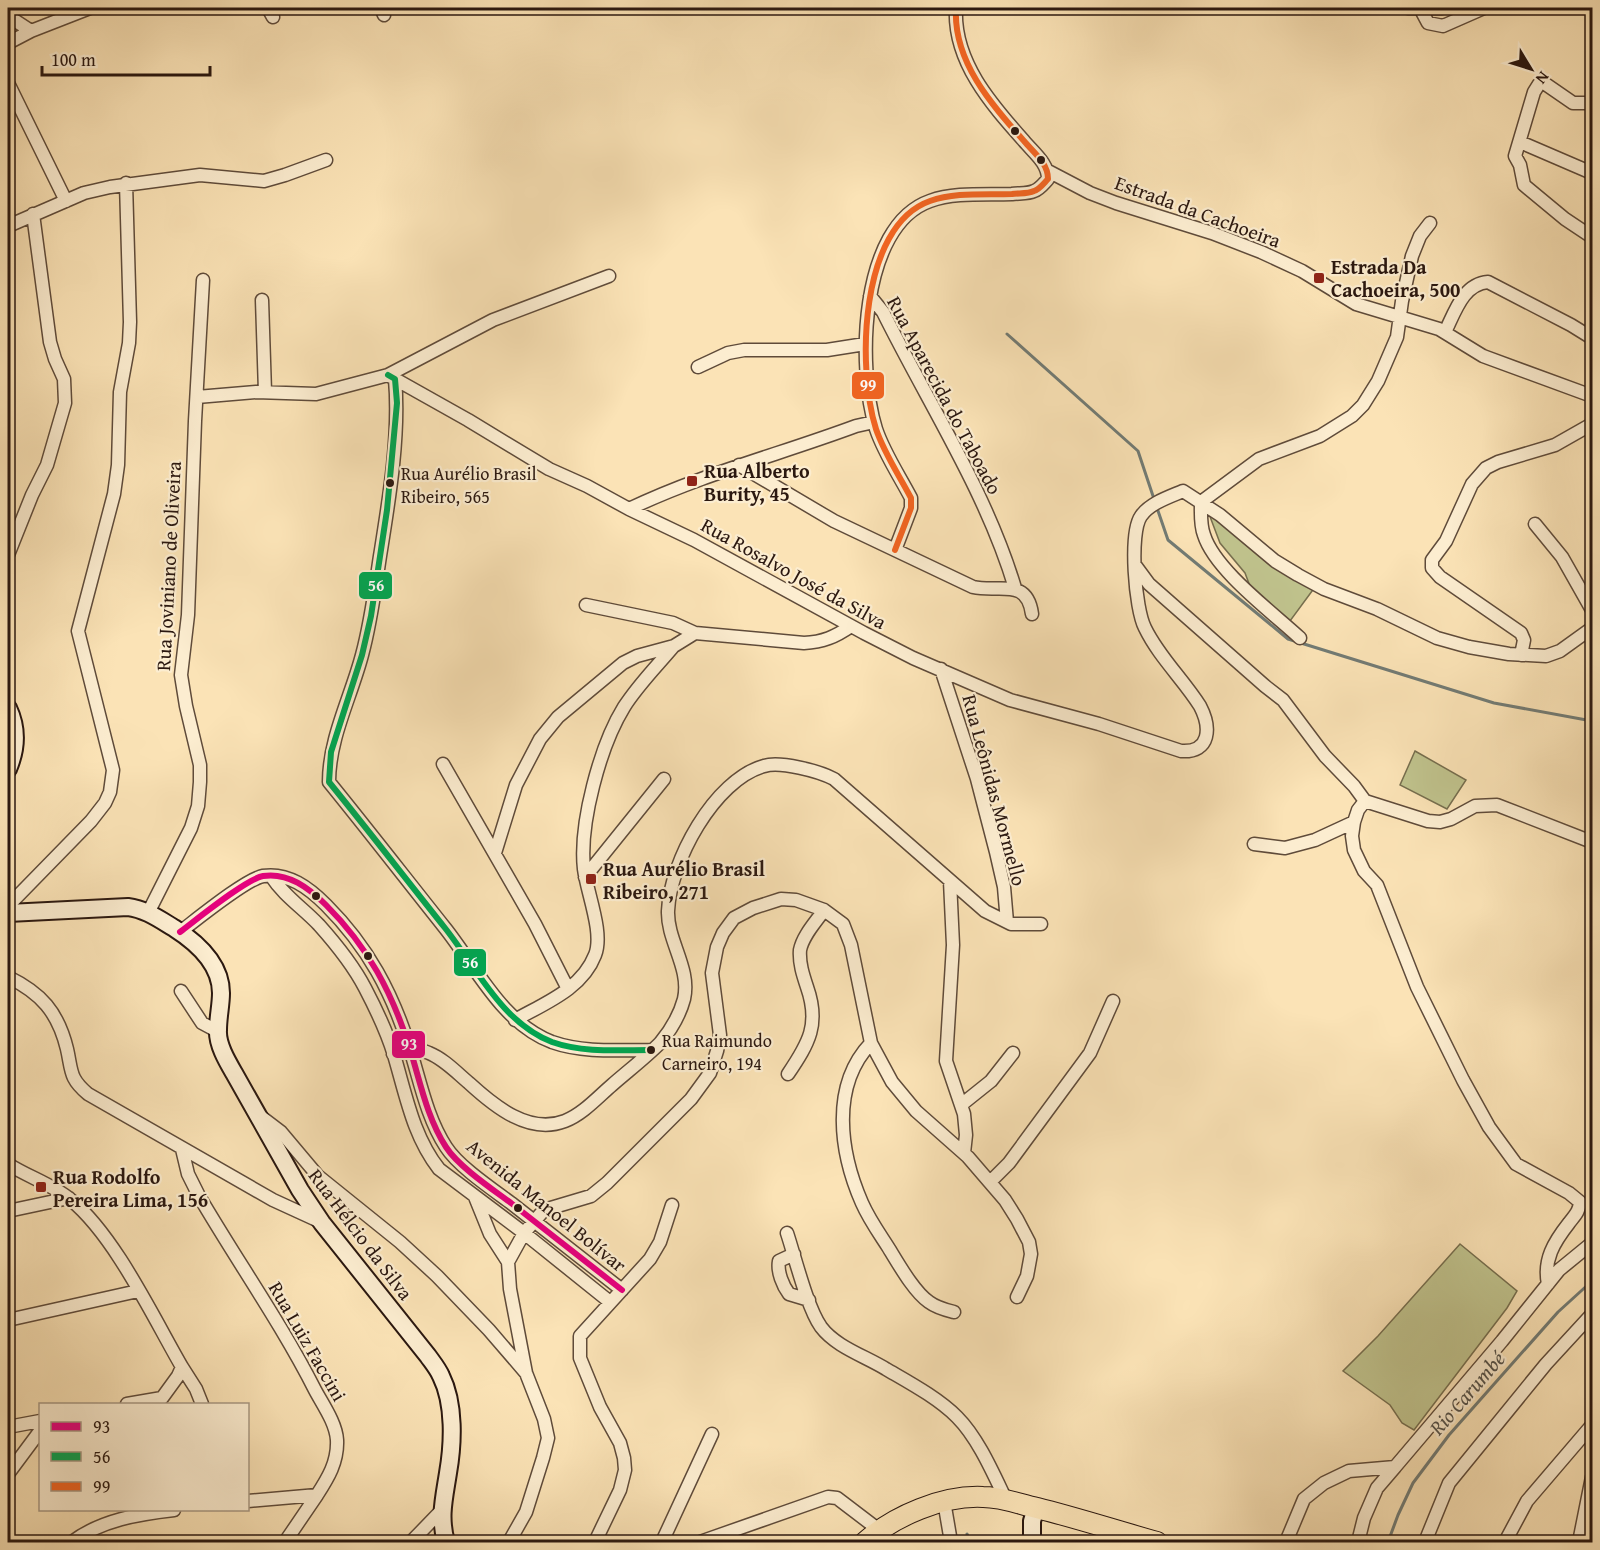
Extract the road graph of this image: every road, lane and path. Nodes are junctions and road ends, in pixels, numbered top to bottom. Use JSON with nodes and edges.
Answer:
{"nodes":[{"id":1,"x":90,"y":8,"type":"edge"},
{"id":2,"x":956,"y":8,"type":"edge"},
{"id":3,"x":1408,"y":8,"type":"edge"},
{"id":4,"x":1420,"y":8,"type":"edge"},
{"id":5,"x":1442,"y":8,"type":"edge"},
{"id":6,"x":1484,"y":8,"type":"edge"},
{"id":7,"x":8,"y":16,"type":"edge"},
{"id":8,"x":31,"y":31,"type":"junction"},
{"id":9,"x":8,"y":43,"type":"edge"},
{"id":10,"x":8,"y":83,"type":"edge"},
{"id":11,"x":1593,"y":103,"type":"edge"},
{"id":12,"x":1520,"y":142,"type":"junction"},
{"id":13,"x":326,"y":160,"type":"dead end"},
{"id":14,"x":1048,"y":171,"type":"junction"},
{"id":15,"x":1593,"y":173,"type":"edge"},
{"id":16,"x":126,"y":183,"type":"junction"},
{"id":17,"x":66,"y":201,"type":"junction"},
{"id":18,"x":33,"y":214,"type":"junction"},
{"id":19,"x":1430,"y":223,"type":"dead end"},
{"id":20,"x":8,"y":226,"type":"edge"},
{"id":21,"x":1593,"y":237,"type":"edge"},
{"id":22,"x":609,"y":276,"type":"dead end"},
{"id":23,"x":203,"y":279,"type":"dead end"},
{"id":24,"x":870,"y":296,"type":"junction"},
{"id":25,"x":262,"y":300,"type":"dead end"},
{"id":26,"x":1401,"y":318,"type":"junction"},
{"id":27,"x":1445,"y":332,"type":"junction"},
{"id":28,"x":1593,"y":338,"type":"edge"},
{"id":29,"x":866,"y":344,"type":"junction"},
{"id":30,"x":698,"y":367,"type":"dead end"},
{"id":31,"x":391,"y":377,"type":"junction"},
{"id":32,"x":265,"y":392,"type":"junction"},
{"id":33,"x":1593,"y":396,"type":"edge"},
{"id":34,"x":197,"y":397,"type":"junction"},
{"id":35,"x":874,"y":422,"type":"junction"},
{"id":36,"x":1593,"y":424,"type":"edge"},
{"id":37,"x":739,"y":465,"type":"junction"},
{"id":38,"x":1201,"y":502,"type":"junction"},
{"id":39,"x":629,"y":509,"type":"junction"},
{"id":40,"x":1535,"y":524,"type":"dead end"},
{"id":41,"x":895,"y":550,"type":"junction"},
{"id":42,"x":8,"y":555,"type":"edge"},
{"id":43,"x":1135,"y":565,"type":"junction"},
{"id":44,"x":1015,"y":588,"type":"junction"},
{"id":45,"x":586,"y":605,"type":"dead end"},
{"id":46,"x":1593,"y":610,"type":"edge"},
{"id":47,"x":1032,"y":614,"type":"dead end"},
{"id":48,"x":851,"y":626,"type":"junction"},
{"id":49,"x":1593,"y":628,"type":"edge"},
{"id":50,"x":695,"y":633,"type":"junction"},
{"id":51,"x":1300,"y":638,"type":"dead end"},
{"id":52,"x":674,"y":646,"type":"junction"},
{"id":53,"x":1521,"y":655,"type":"junction"},
{"id":54,"x":940,"y":669,"type":"junction"},
{"id":55,"x":8,"y":707,"type":"edge"},
{"id":56,"x":443,"y":764,"type":"dead end"},
{"id":57,"x":8,"y":769,"type":"edge"},
{"id":58,"x":664,"y":779,"type":"dead end"},
{"id":59,"x":1365,"y":801,"type":"junction"},
{"id":60,"x":1354,"y":822,"type":"junction"},
{"id":61,"x":1593,"y":842,"type":"edge"},
{"id":62,"x":1254,"y":844,"type":"dead end"},
{"id":63,"x":495,"y":853,"type":"junction"},
{"id":64,"x":271,"y":876,"type":"junction"},
{"id":65,"x":585,"y":877,"type":"junction"},
{"id":66,"x":950,"y":881,"type":"junction"},
{"id":67,"x":8,"y":906,"type":"edge"},
{"id":68,"x":8,"y":913,"type":"edge"},
{"id":69,"x":148,"y":913,"type":"junction"},
{"id":70,"x":828,"y":913,"type":"junction"},
{"id":71,"x":1007,"y":922,"type":"junction"},
{"id":72,"x":1041,"y":924,"type":"dead end"},
{"id":73,"x":180,"y":932,"type":"junction"},
{"id":74,"x":8,"y":977,"type":"edge"},
{"id":75,"x":568,"y":989,"type":"junction"},
{"id":76,"x":181,"y":991,"type":"dead end"},
{"id":77,"x":1113,"y":1001,"type":"dead end"},
{"id":78,"x":515,"y":1020,"type":"junction"},
{"id":79,"x":217,"y":1031,"type":"junction"},
{"id":80,"x":871,"y":1044,"type":"junction"},
{"id":81,"x":410,"y":1050,"type":"junction"},
{"id":82,"x":651,"y":1050,"type":"junction"},
{"id":83,"x":1013,"y":1053,"type":"dead end"},
{"id":84,"x":393,"y":1054,"type":"junction"},
{"id":85,"x":788,"y":1074,"type":"dead end"},
{"id":86,"x":961,"y":1106,"type":"junction"},
{"id":87,"x":257,"y":1113,"type":"junction"},
{"id":88,"x":182,"y":1149,"type":"junction"},
{"id":89,"x":964,"y":1153,"type":"junction"},
{"id":90,"x":8,"y":1164,"type":"edge"},
{"id":91,"x":990,"y":1182,"type":"junction"},
{"id":92,"x":475,"y":1197,"type":"junction"},
{"id":93,"x":69,"y":1198,"type":"junction"},
{"id":94,"x":672,"y":1205,"type":"dead end"},
{"id":95,"x":8,"y":1211,"type":"edge"},
{"id":96,"x":533,"y":1221,"type":"junction"},
{"id":97,"x":322,"y":1223,"type":"junction"},
{"id":98,"x":524,"y":1233,"type":"junction"},
{"id":99,"x":787,"y":1233,"type":"dead end"},
{"id":100,"x":1593,"y":1243,"type":"edge"},
{"id":101,"x":794,"y":1254,"type":"junction"},
{"id":102,"x":508,"y":1262,"type":"junction"},
{"id":103,"x":1548,"y":1284,"type":"junction"},
{"id":104,"x":622,"y":1290,"type":"junction"},
{"id":105,"x":138,"y":1292,"type":"junction"},
{"id":106,"x":1017,"y":1297,"type":"dead end"},
{"id":107,"x":809,"y":1300,"type":"junction"},
{"id":108,"x":610,"y":1302,"type":"junction"},
{"id":109,"x":954,"y":1312,"type":"dead end"},
{"id":110,"x":1593,"y":1314,"type":"edge"},
{"id":111,"x":8,"y":1320,"type":"edge"},
{"id":112,"x":182,"y":1367,"type":"junction"},
{"id":113,"x":526,"y":1373,"type":"junction"},
{"id":114,"x":166,"y":1401,"type":"edge"},
{"id":115,"x":140,"y":1403,"type":"edge"},
{"id":116,"x":202,"y":1403,"type":"edge"},
{"id":117,"x":39,"y":1421,"type":"edge"},
{"id":118,"x":1593,"y":1425,"type":"edge"},
{"id":119,"x":8,"y":1427,"type":"edge"},
{"id":120,"x":39,"y":1432,"type":"edge"},
{"id":121,"x":712,"y":1434,"type":"dead end"},
{"id":122,"x":1395,"y":1467,"type":"junction"},
{"id":123,"x":8,"y":1474,"type":"edge"},
{"id":124,"x":1593,"y":1477,"type":"edge"},
{"id":125,"x":317,"y":1495,"type":"junction"},
{"id":126,"x":1006,"y":1500,"type":"junction"},
{"id":127,"x":249,"y":1501,"type":"edge"},
{"id":128,"x":944,"y":1501,"type":"junction"},
{"id":129,"x":1036,"y":1508,"type":"junction"},
{"id":130,"x":164,"y":1511,"type":"edge"},
{"id":131,"x":441,"y":1511,"type":"junction"},
{"id":132,"x":872,"y":1536,"type":"edge"},
{"id":133,"x":72,"y":1542,"type":"edge"},
{"id":134,"x":285,"y":1542,"type":"edge"},
{"id":135,"x":411,"y":1542,"type":"edge"},
{"id":136,"x":446,"y":1542,"type":"edge"},
{"id":137,"x":509,"y":1542,"type":"edge"},
{"id":138,"x":595,"y":1542,"type":"edge"},
{"id":139,"x":662,"y":1542,"type":"edge"},
{"id":140,"x":700,"y":1542,"type":"edge"},
{"id":141,"x":951,"y":1542,"type":"edge"},
{"id":142,"x":1032,"y":1542,"type":"edge"},
{"id":143,"x":1157,"y":1542,"type":"edge"},
{"id":144,"x":1286,"y":1542,"type":"edge"},
{"id":145,"x":1358,"y":1542,"type":"edge"},
{"id":146,"x":1425,"y":1542,"type":"edge"},
{"id":147,"x":1505,"y":1542,"type":"edge"},
{"id":148,"x":1579,"y":1542,"type":"edge"}],
"edges":[{"from":1,"to":8,"type":"street"},
{"from":2,"to":14,"type":"street"},
{"from":3,"to":4,"type":"street"},
{"from":4,"to":5,"type":"street"},
{"from":4,"to":6,"type":"street"},
{"from":7,"to":8,"type":"street"},
{"from":8,"to":9,"type":"street"},
{"from":10,"to":17,"type":"street"},
{"from":11,"to":12,"type":"street"},
{"from":12,"to":15,"type":"street"},
{"from":12,"to":21,"type":"street"},
{"from":13,"to":16,"type":"street"},
{"from":14,"to":24,"type":"street","name":"Rua Aparecida do Taboado"},
{"from":14,"to":26,"type":"street","name":"Estrada da Cachoeira"},
{"from":16,"to":17,"type":"street"},
{"from":16,"to":67,"type":"street"},
{"from":17,"to":18,"type":"street"},
{"from":18,"to":20,"type":"street"},
{"from":18,"to":42,"type":"street"},
{"from":19,"to":26,"type":"street"},
{"from":22,"to":31,"type":"street"},
{"from":23,"to":34,"type":"street","name":"Rua Joviniano de Oliveira"},
{"from":24,"to":29,"type":"street"},
{"from":24,"to":44,"type":"street","name":"Rua Aparecida do Taboado"},
{"from":25,"to":32,"type":"street"},
{"from":26,"to":27,"type":"street","name":"Estrada da Cachoeira"},
{"from":26,"to":38,"type":"street"},
{"from":27,"to":28,"type":"street"},
{"from":27,"to":33,"type":"street","name":"Estrada da Cachoeira"},
{"from":29,"to":30,"type":"street"},
{"from":29,"to":35,"type":"street"},
{"from":31,"to":32,"type":"street"},
{"from":31,"to":39,"type":"street","name":"Rua Rosalvo José da Silva"},
{"from":31,"to":78,"type":"street"},
{"from":32,"to":34,"type":"street"},
{"from":34,"to":69,"type":"street","name":"Rua Joviniano de Oliveira"},
{"from":35,"to":37,"type":"street"},
{"from":35,"to":41,"type":"street"},
{"from":36,"to":53,"type":"street"},
{"from":37,"to":39,"type":"street"},
{"from":37,"to":41,"type":"street"},
{"from":38,"to":43,"type":"street"},
{"from":38,"to":51,"type":"street"},
{"from":38,"to":53,"type":"street"},
{"from":39,"to":48,"type":"street","name":"Rua Rosalvo José da Silva"},
{"from":40,"to":46,"type":"street"},
{"from":41,"to":44,"type":"street"},
{"from":43,"to":54,"type":"street","name":"Rua Rosalvo José da Silva"},
{"from":43,"to":59,"type":"street"},
{"from":44,"to":47,"type":"street","name":"Rua Aparecida do Taboado"},
{"from":45,"to":50,"type":"street"},
{"from":48,"to":50,"type":"street"},
{"from":48,"to":54,"type":"street","name":"Rua Rosalvo José da Silva"},
{"from":49,"to":53,"type":"street"},
{"from":50,"to":52,"type":"street"},
{"from":52,"to":63,"type":"street"},
{"from":52,"to":65,"type":"street"},
{"from":54,"to":71,"type":"street","name":"Rua Leônidas Mormello"},
{"from":55,"to":57,"type":"street"},
{"from":56,"to":63,"type":"street"},
{"from":58,"to":65,"type":"street"},
{"from":59,"to":60,"type":"street"},
{"from":59,"to":61,"type":"street"},
{"from":60,"to":62,"type":"street"},
{"from":60,"to":103,"type":"street"},
{"from":63,"to":75,"type":"street"},
{"from":64,"to":73,"type":"street"},
{"from":64,"to":81,"type":"street","name":"Avenida Manoel Bolívar"},
{"from":64,"to":84,"type":"street","name":"Avenida Manoel Bolívar"},
{"from":65,"to":75,"type":"street"},
{"from":66,"to":71,"type":"street"},
{"from":66,"to":82,"type":"street"},
{"from":66,"to":86,"type":"street"},
{"from":68,"to":69,"type":"street","name":"Rua Hélcio da Silva"},
{"from":69,"to":73,"type":"street","name":"Rua Hélcio da Silva"},
{"from":70,"to":80,"type":"street"},
{"from":70,"to":85,"type":"street"},
{"from":70,"to":96,"type":"street"},
{"from":71,"to":72,"type":"street"},
{"from":73,"to":79,"type":"street","name":"Rua Hélcio da Silva"},
{"from":74,"to":88,"type":"street"},
{"from":75,"to":78,"type":"street"},
{"from":76,"to":79,"type":"street"},
{"from":77,"to":91,"type":"street"},
{"from":78,"to":82,"type":"street"},
{"from":79,"to":87,"type":"street","name":"Rua Hélcio da Silva"},
{"from":80,"to":89,"type":"street"},
{"from":80,"to":109,"type":"street"},
{"from":81,"to":82,"type":"street"},
{"from":81,"to":84,"type":"street"},
{"from":81,"to":96,"type":"street","name":"Avenida Manoel Bolívar"},
{"from":83,"to":86,"type":"street"},
{"from":84,"to":92,"type":"street","name":"Avenida Manoel Bolívar"},
{"from":86,"to":89,"type":"street"},
{"from":87,"to":97,"type":"street","name":"Rua Hélcio da Silva"},
{"from":87,"to":113,"type":"street"},
{"from":88,"to":97,"type":"street"},
{"from":88,"to":125,"type":"street","name":"Rua Luiz Faccini"},
{"from":89,"to":91,"type":"street"},
{"from":90,"to":93,"type":"street"},
{"from":91,"to":106,"type":"street"},
{"from":92,"to":98,"type":"street","name":"Avenida Manoel Bolívar"},
{"from":92,"to":102,"type":"street"},
{"from":93,"to":95,"type":"street"},
{"from":93,"to":105,"type":"street"},
{"from":94,"to":104,"type":"street"},
{"from":96,"to":98,"type":"street"},
{"from":96,"to":104,"type":"street","name":"Avenida Manoel Bolívar"},
{"from":97,"to":131,"type":"street","name":"Rua Hélcio da Silva"},
{"from":98,"to":102,"type":"street"},
{"from":98,"to":108,"type":"street","name":"Avenida Manoel Bolívar"},
{"from":99,"to":101,"type":"street"},
{"from":100,"to":103,"type":"street"},
{"from":101,"to":107,"type":"street"},
{"from":101,"to":107,"type":"street"},
{"from":102,"to":113,"type":"street"},
{"from":103,"to":122,"type":"street"},
{"from":104,"to":108,"type":"street"},
{"from":105,"to":111,"type":"street"},
{"from":105,"to":112,"type":"street"},
{"from":107,"to":126,"type":"street"},
{"from":108,"to":138,"type":"street"},
{"from":110,"to":146,"type":"street"},
{"from":112,"to":114,"type":"street"},
{"from":112,"to":116,"type":"street"},
{"from":113,"to":137,"type":"street"},
{"from":114,"to":115,"type":"street"},
{"from":117,"to":119,"type":"street"},
{"from":118,"to":147,"type":"street"},
{"from":120,"to":123,"type":"street"},
{"from":121,"to":139,"type":"street"},
{"from":122,"to":144,"type":"street"},
{"from":122,"to":145,"type":"street"},
{"from":124,"to":148,"type":"street"},
{"from":125,"to":127,"type":"street"},
{"from":125,"to":134,"type":"street","name":"Rua Luiz Faccini"},
{"from":126,"to":128,"type":"main road"},
{"from":126,"to":129,"type":"main road"},
{"from":128,"to":132,"type":"main road"},
{"from":128,"to":141,"type":"street"},
{"from":129,"to":142,"type":"street"},
{"from":129,"to":143,"type":"main road"},
{"from":130,"to":133,"type":"street"},
{"from":131,"to":135,"type":"street"},
{"from":131,"to":136,"type":"street","name":"Rua Hélcio da Silva"},
{"from":132,"to":140,"type":"street"}]}
